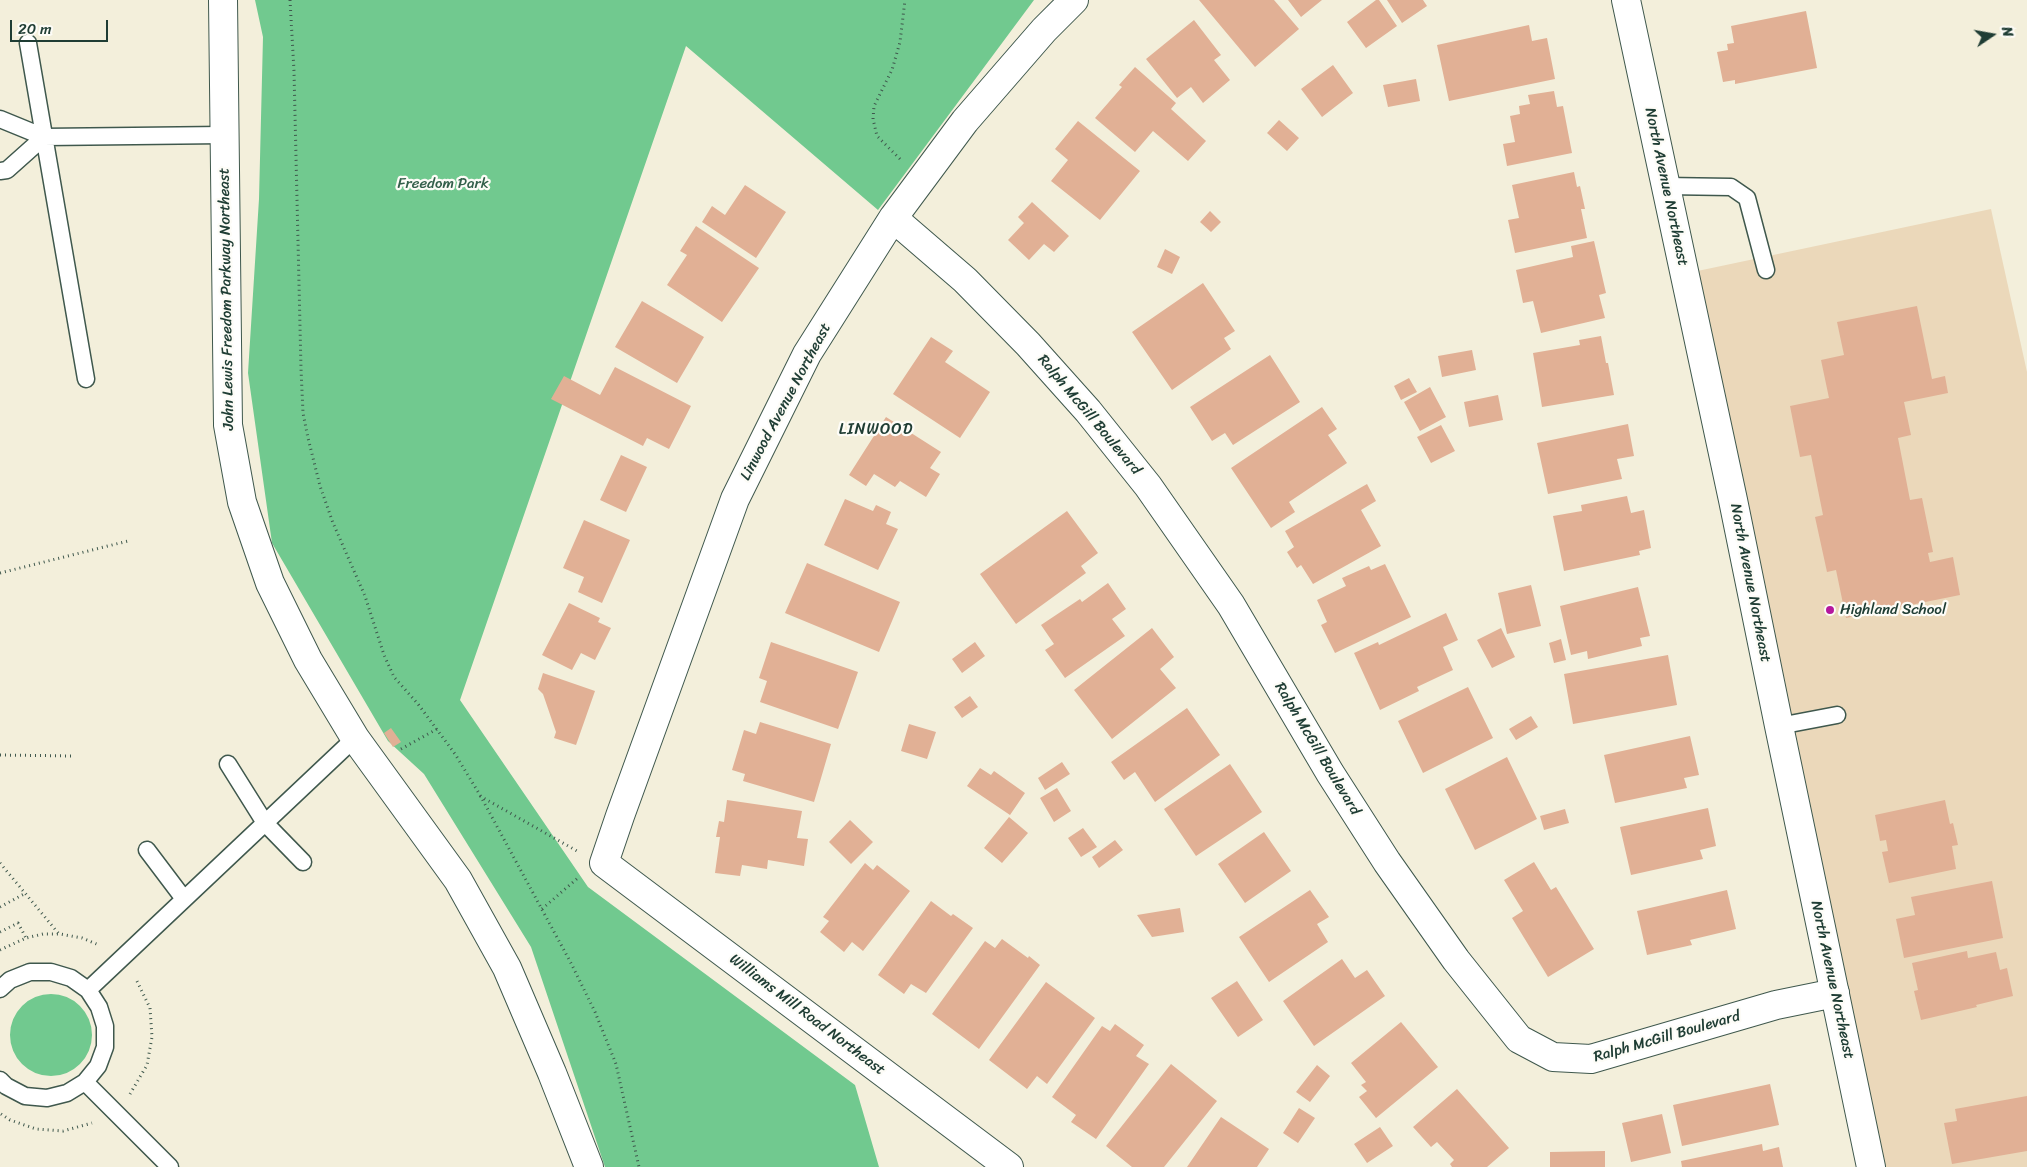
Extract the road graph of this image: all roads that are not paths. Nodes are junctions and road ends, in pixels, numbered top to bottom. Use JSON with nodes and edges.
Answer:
{"nodes":[{"id":1,"x":223,"y":0,"type":"edge"},
{"id":2,"x":1074,"y":0,"type":"edge"},
{"id":3,"x":1626,"y":0,"type":"edge"},
{"id":4,"x":28,"y":42,"type":"dead end"},
{"id":5,"x":0,"y":119,"type":"edge"},
{"id":6,"x":224,"y":134,"type":"junction"},
{"id":7,"x":44,"y":137,"type":"junction"},
{"id":8,"x":0,"y":171,"type":"edge"},
{"id":9,"x":1665,"y":186,"type":"junction"},
{"id":10,"x":893,"y":218,"type":"junction"},
{"id":11,"x":1766,"y":270,"type":"dead end"},
{"id":12,"x":86,"y":379,"type":"dead end"},
{"id":13,"x":1837,"y":715,"type":"dead end"},
{"id":14,"x":1778,"y":726,"type":"junction"},
{"id":15,"x":355,"y":738,"type":"junction"},
{"id":16,"x":228,"y":764,"type":"dead end"},
{"id":17,"x":265,"y":823,"type":"junction"},
{"id":18,"x":147,"y":850,"type":"dead end"},
{"id":19,"x":303,"y":862,"type":"dead end"},
{"id":20,"x":593,"y":869,"type":"joint"},
{"id":21,"x":184,"y":899,"type":"junction"},
{"id":22,"x":0,"y":989,"type":"edge"},
{"id":23,"x":88,"y":990,"type":"junction"},
{"id":24,"x":1835,"y":993,"type":"junction"},
{"id":25,"x":0,"y":1080,"type":"edge"},
{"id":26,"x":85,"y":1082,"type":"junction"},
{"id":27,"x":564,"y":1104,"type":"junction"},
{"id":28,"x":170,"y":1167,"type":"edge"},
{"id":29,"x":579,"y":1167,"type":"edge"},
{"id":30,"x":589,"y":1167,"type":"edge"},
{"id":31,"x":1009,"y":1167,"type":"edge"},
{"id":32,"x":1871,"y":1167,"type":"edge"}],
"edges":[{"from":1,"to":6,"type":"main road","name":"John Lewis Freedom Parkway Northeast"},
{"from":2,"to":10,"type":"main road","name":"Linwood Avenue Northeast"},
{"from":3,"to":9,"type":"main road","name":"North Avenue Northeast"},
{"from":4,"to":7,"type":"lane"},
{"from":5,"to":7,"type":"lane"},
{"from":6,"to":7,"type":"lane"},
{"from":6,"to":15,"type":"main road","name":"John Lewis Freedom Parkway Northeast"},
{"from":7,"to":8,"type":"lane"},
{"from":7,"to":12,"type":"lane"},
{"from":9,"to":11,"type":"lane"},
{"from":9,"to":14,"type":"main road","name":"North Avenue Northeast"},
{"from":10,"to":20,"type":"main road","name":"Linwood Avenue Northeast"},
{"from":10,"to":24,"type":"main road","name":"Ralph McGill Boulevard"},
{"from":13,"to":14,"type":"lane"},
{"from":14,"to":24,"type":"main road","name":"North Avenue Northeast"},
{"from":15,"to":17,"type":"lane"},
{"from":15,"to":27,"type":"main road","name":"John Lewis Freedom Parkway Northeast"},
{"from":16,"to":17,"type":"lane"},
{"from":17,"to":19,"type":"lane"},
{"from":17,"to":21,"type":"lane"},
{"from":18,"to":21,"type":"lane"},
{"from":20,"to":31,"type":"main road","name":"Williams Mill Road Northeast"},
{"from":21,"to":23,"type":"lane"},
{"from":22,"to":23,"type":"lane"},
{"from":23,"to":26,"type":"lane"},
{"from":24,"to":32,"type":"main road","name":"North Avenue Northeast"},
{"from":25,"to":26,"type":"lane"},
{"from":26,"to":28,"type":"lane"},
{"from":27,"to":29,"type":"main road"},
{"from":27,"to":30,"type":"main road","name":"John Lewis Freedom Parkway Northeast"}]}
